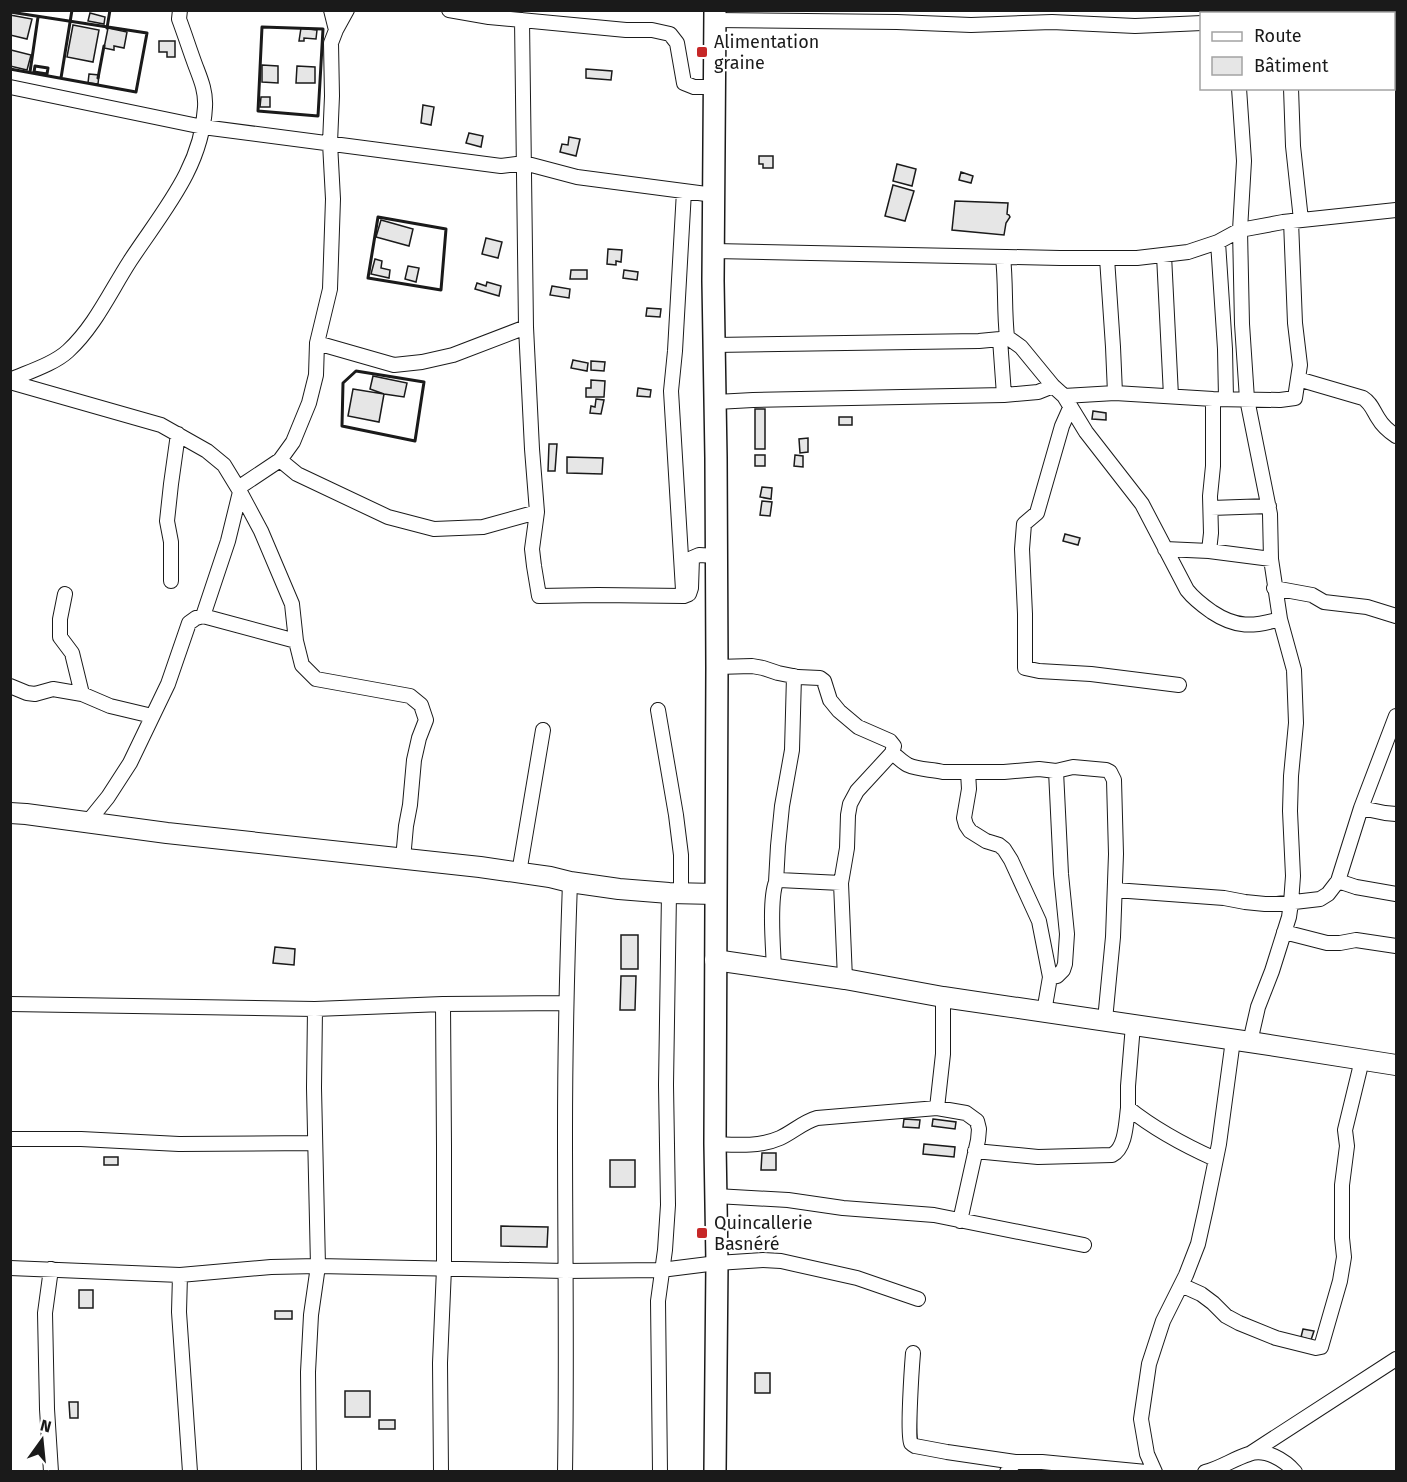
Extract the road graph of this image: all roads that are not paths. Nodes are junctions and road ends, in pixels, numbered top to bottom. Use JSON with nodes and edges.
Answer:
{"nodes":[{"id":1,"x":180,"y":10,"type":"edge"},
{"id":2,"x":331,"y":10,"type":"edge"},
{"id":3,"x":347,"y":10,"type":"edge"},
{"id":4,"x":449,"y":10,"type":"edge"},
{"id":5,"x":493,"y":14,"type":"edge"},
{"id":6,"x":715,"y":15,"type":"edge"},
{"id":7,"x":897,"y":16,"type":"edge"},
{"id":8,"x":1052,"y":16,"type":"edge"},
{"id":9,"x":522,"y":20,"type":"junction"},
{"id":10,"x":1200,"y":23,"type":"edge"},
{"id":11,"x":336,"y":30,"type":"junction"},
{"id":12,"x":10,"y":87,"type":"edge"},
{"id":13,"x":714,"y":87,"type":"junction"},
{"id":14,"x":1239,"y":90,"type":"edge"},
{"id":15,"x":1291,"y":90,"type":"edge"},
{"id":16,"x":203,"y":127,"type":"junction"},
{"id":17,"x":330,"y":143,"type":"junction"},
{"id":18,"x":524,"y":163,"type":"junction"},
{"id":19,"x":684,"y":191,"type":"junction"},
{"id":20,"x":714,"y":195,"type":"junction"},
{"id":21,"x":1396,"y":210,"type":"edge"},
{"id":22,"x":1296,"y":221,"type":"junction"},
{"id":23,"x":1240,"y":230,"type":"junction"},
{"id":24,"x":1218,"y":242,"type":"junction"},
{"id":25,"x":714,"y":251,"type":"junction"},
{"id":26,"x":1164,"y":255,"type":"junction"},
{"id":27,"x":1004,"y":257,"type":"junction"},
{"id":28,"x":1107,"y":258,"type":"junction"},
{"id":29,"x":526,"y":327,"type":"junction"},
{"id":30,"x":1004,"y":338,"type":"junction"},
{"id":31,"x":316,"y":342,"type":"junction"},
{"id":32,"x":714,"y":345,"type":"junction"},
{"id":33,"x":1298,"y":379,"type":"junction"},
{"id":34,"x":10,"y":381,"type":"edge"},
{"id":35,"x":1053,"y":386,"type":"junction"},
{"id":36,"x":1115,"y":393,"type":"junction"},
{"id":37,"x":1004,"y":395,"type":"junction"},
{"id":38,"x":1171,"y":396,"type":"junction"},
{"id":39,"x":1219,"y":399,"type":"junction"},
{"id":40,"x":1247,"y":399,"type":"junction"},
{"id":41,"x":716,"y":402,"type":"junction"},
{"id":42,"x":1067,"y":402,"type":"junction"},
{"id":43,"x":178,"y":434,"type":"junction"},
{"id":44,"x":1396,"y":436,"type":"edge"},
{"id":45,"x":280,"y":460,"type":"junction"},
{"id":46,"x":239,"y":490,"type":"junction"},
{"id":47,"x":1269,"y":506,"type":"junction"},
{"id":48,"x":1211,"y":508,"type":"junction"},
{"id":49,"x":537,"y":512,"type":"junction"},
{"id":50,"x":1165,"y":549,"type":"junction"},
{"id":51,"x":1209,"y":551,"type":"junction"},
{"id":52,"x":716,"y":555,"type":"junction"},
{"id":53,"x":1271,"y":559,"type":"junction"},
{"id":54,"x":171,"y":581,"type":"dead end"},
{"id":55,"x":1274,"y":588,"type":"junction"},
{"id":56,"x":64,"y":594,"type":"dead end"},
{"id":57,"x":684,"y":596,"type":"junction"},
{"id":58,"x":202,"y":616,"type":"junction"},
{"id":59,"x":1396,"y":616,"type":"edge"},
{"id":60,"x":1280,"y":618,"type":"junction"},
{"id":61,"x":296,"y":640,"type":"junction"},
{"id":62,"x":717,"y":667,"type":"junction"},
{"id":63,"x":794,"y":676,"type":"junction"},
{"id":64,"x":1179,"y":685,"type":"dead end"},
{"id":65,"x":10,"y":686,"type":"edge"},
{"id":66,"x":82,"y":694,"type":"junction"},
{"id":67,"x":658,"y":710,"type":"dead end"},
{"id":68,"x":152,"y":716,"type":"junction"},
{"id":69,"x":1396,"y":716,"type":"edge"},
{"id":70,"x":543,"y":730,"type":"dead end"},
{"id":71,"x":892,"y":753,"type":"junction"},
{"id":72,"x":1056,"y":771,"type":"junction"},
{"id":73,"x":968,"y":772,"type":"junction"},
{"id":74,"x":1361,"y":808,"type":"junction"},
{"id":75,"x":10,"y":813,"type":"edge"},
{"id":76,"x":1396,"y":814,"type":"edge"},
{"id":77,"x":87,"y":822,"type":"junction"},
{"id":78,"x":403,"y":859,"type":"junction"},
{"id":79,"x":519,"y":873,"type":"junction"},
{"id":80,"x":1338,"y":881,"type":"junction"},
{"id":81,"x":570,"y":882,"type":"junction"},
{"id":82,"x":776,"y":882,"type":"junction"},
{"id":83,"x":841,"y":884,"type":"junction"},
{"id":84,"x":1115,"y":890,"type":"junction"},
{"id":85,"x":675,"y":893,"type":"junction"},
{"id":86,"x":716,"y":894,"type":"junction"},
{"id":87,"x":1396,"y":894,"type":"edge"},
{"id":88,"x":1291,"y":903,"type":"junction"},
{"id":89,"x":1284,"y":932,"type":"junction"},
{"id":90,"x":1396,"y":946,"type":"edge"},
{"id":91,"x":715,"y":960,"type":"junction"},
{"id":92,"x":774,"y":968,"type":"junction"},
{"id":93,"x":1050,"y":977,"type":"junction"},
{"id":94,"x":845,"y":979,"type":"junction"},
{"id":95,"x":943,"y":997,"type":"junction"},
{"id":96,"x":566,"y":1003,"type":"junction"},
{"id":97,"x":10,"y":1004,"type":"edge"},
{"id":98,"x":443,"y":1004,"type":"junction"},
{"id":99,"x":315,"y":1009,"type":"junction"},
{"id":100,"x":1044,"y":1012,"type":"junction"},
{"id":101,"x":1105,"y":1020,"type":"junction"},
{"id":102,"x":1133,"y":1026,"type":"junction"},
{"id":103,"x":1241,"y":1041,"type":"junction"},
{"id":104,"x":1362,"y":1060,"type":"junction"},
{"id":105,"x":1396,"y":1065,"type":"edge"},
{"id":106,"x":937,"y":1108,"type":"junction"},
{"id":107,"x":1128,"y":1108,"type":"junction"},
{"id":108,"x":10,"y":1139,"type":"edge"},
{"id":109,"x":315,"y":1143,"type":"junction"},
{"id":110,"x":715,"y":1144,"type":"junction"},
{"id":111,"x":975,"y":1151,"type":"junction"},
{"id":112,"x":1215,"y":1158,"type":"junction"},
{"id":113,"x":716,"y":1196,"type":"junction"},
{"id":114,"x":960,"y":1221,"type":"junction"},
{"id":115,"x":1084,"y":1245,"type":"dead end"},
{"id":116,"x":717,"y":1263,"type":"junction"},
{"id":117,"x":318,"y":1266,"type":"junction"},
{"id":118,"x":10,"y":1268,"type":"edge"},
{"id":119,"x":444,"y":1268,"type":"junction"},
{"id":120,"x":51,"y":1269,"type":"junction"},
{"id":121,"x":662,"y":1270,"type":"junction"},
{"id":122,"x":565,"y":1271,"type":"junction"},
{"id":123,"x":180,"y":1275,"type":"junction"},
{"id":124,"x":1181,"y":1286,"type":"junction"},
{"id":125,"x":918,"y":1299,"type":"dead end"},
{"id":126,"x":913,"y":1353,"type":"dead end"},
{"id":127,"x":1396,"y":1359,"type":"edge"},
{"id":128,"x":1251,"y":1453,"type":"junction"},
{"id":129,"x":1011,"y":1467,"type":"edge"},
{"id":130,"x":51,"y":1472,"type":"edge"},
{"id":131,"x":190,"y":1472,"type":"edge"},
{"id":132,"x":309,"y":1472,"type":"edge"},
{"id":133,"x":441,"y":1472,"type":"edge"},
{"id":134,"x":565,"y":1472,"type":"edge"},
{"id":135,"x":660,"y":1472,"type":"edge"},
{"id":136,"x":715,"y":1472,"type":"edge"},
{"id":137,"x":1146,"y":1472,"type":"edge"},
{"id":138,"x":1155,"y":1472,"type":"edge"},
{"id":139,"x":1205,"y":1472,"type":"edge"},
{"id":140,"x":1295,"y":1472,"type":"edge"}],
"edges":[{"from":1,"to":16,"type":"street"},
{"from":2,"to":11,"type":"street"},
{"from":3,"to":11,"type":"street"},
{"from":4,"to":5,"type":"street"},
{"from":5,"to":9,"type":"street"},
{"from":6,"to":7,"type":"street"},
{"from":6,"to":13,"type":"main road"},
{"from":7,"to":8,"type":"street"},
{"from":8,"to":10,"type":"street"},
{"from":9,"to":13,"type":"street"},
{"from":9,"to":18,"type":"street"},
{"from":11,"to":17,"type":"street"},
{"from":12,"to":16,"type":"street"},
{"from":13,"to":20,"type":"main road"},
{"from":14,"to":23,"type":"street"},
{"from":15,"to":22,"type":"street"},
{"from":16,"to":17,"type":"street"},
{"from":16,"to":34,"type":"street"},
{"from":17,"to":18,"type":"street"},
{"from":17,"to":31,"type":"street"},
{"from":18,"to":19,"type":"street"},
{"from":18,"to":29,"type":"street"},
{"from":19,"to":20,"type":"street"},
{"from":19,"to":57,"type":"street"},
{"from":20,"to":25,"type":"main road"},
{"from":21,"to":22,"type":"street"},
{"from":22,"to":23,"type":"street"},
{"from":22,"to":33,"type":"street"},
{"from":23,"to":24,"type":"street"},
{"from":23,"to":40,"type":"street"},
{"from":24,"to":26,"type":"street"},
{"from":24,"to":39,"type":"street"},
{"from":25,"to":27,"type":"street"},
{"from":25,"to":32,"type":"main road"},
{"from":26,"to":28,"type":"street"},
{"from":26,"to":38,"type":"street"},
{"from":27,"to":28,"type":"street"},
{"from":27,"to":30,"type":"street"},
{"from":28,"to":36,"type":"street"},
{"from":29,"to":31,"type":"street"},
{"from":29,"to":49,"type":"street"},
{"from":30,"to":32,"type":"street"},
{"from":30,"to":35,"type":"street"},
{"from":30,"to":37,"type":"street"},
{"from":31,"to":45,"type":"street"},
{"from":32,"to":41,"type":"main road"},
{"from":33,"to":40,"type":"street"},
{"from":33,"to":44,"type":"street"},
{"from":34,"to":43,"type":"street"},
{"from":35,"to":37,"type":"street"},
{"from":35,"to":42,"type":"street"},
{"from":36,"to":38,"type":"street"},
{"from":36,"to":42,"type":"street"},
{"from":37,"to":41,"type":"street"},
{"from":38,"to":39,"type":"street"},
{"from":39,"to":40,"type":"street"},
{"from":39,"to":48,"type":"street"},
{"from":40,"to":47,"type":"street"},
{"from":41,"to":52,"type":"main road"},
{"from":42,"to":50,"type":"street"},
{"from":42,"to":64,"type":"street"},
{"from":43,"to":46,"type":"street"},
{"from":43,"to":54,"type":"street"},
{"from":45,"to":46,"type":"street"},
{"from":45,"to":49,"type":"street"},
{"from":46,"to":58,"type":"street"},
{"from":46,"to":61,"type":"street"},
{"from":47,"to":48,"type":"street"},
{"from":47,"to":53,"type":"street"},
{"from":48,"to":51,"type":"street"},
{"from":49,"to":57,"type":"street"},
{"from":50,"to":51,"type":"street"},
{"from":50,"to":60,"type":"street"},
{"from":51,"to":53,"type":"street"},
{"from":52,"to":57,"type":"street"},
{"from":52,"to":62,"type":"main road"},
{"from":53,"to":55,"type":"street"},
{"from":55,"to":59,"type":"street"},
{"from":55,"to":60,"type":"street"},
{"from":56,"to":66,"type":"street"},
{"from":58,"to":61,"type":"street"},
{"from":58,"to":68,"type":"street"},
{"from":60,"to":88,"type":"street"},
{"from":61,"to":78,"type":"street"},
{"from":62,"to":63,"type":"street"},
{"from":62,"to":86,"type":"main road"},
{"from":63,"to":71,"type":"street"},
{"from":63,"to":82,"type":"street"},
{"from":65,"to":66,"type":"street"},
{"from":66,"to":68,"type":"street"},
{"from":67,"to":85,"type":"street"},
{"from":68,"to":77,"type":"street"},
{"from":69,"to":74,"type":"street"},
{"from":70,"to":79,"type":"street"},
{"from":71,"to":73,"type":"street"},
{"from":71,"to":83,"type":"street"},
{"from":72,"to":73,"type":"street"},
{"from":72,"to":84,"type":"street"},
{"from":72,"to":93,"type":"street"},
{"from":73,"to":93,"type":"street"},
{"from":74,"to":76,"type":"street"},
{"from":74,"to":80,"type":"street"},
{"from":75,"to":77,"type":"street"},
{"from":77,"to":78,"type":"street"},
{"from":78,"to":79,"type":"street"},
{"from":79,"to":81,"type":"street"},
{"from":80,"to":87,"type":"street"},
{"from":80,"to":88,"type":"street"},
{"from":81,"to":85,"type":"street"},
{"from":81,"to":96,"type":"street"},
{"from":82,"to":83,"type":"street"},
{"from":82,"to":92,"type":"street"},
{"from":83,"to":94,"type":"street"},
{"from":84,"to":88,"type":"street"},
{"from":84,"to":101,"type":"street"},
{"from":85,"to":86,"type":"street"},
{"from":85,"to":121,"type":"street"},
{"from":86,"to":91,"type":"main road"},
{"from":88,"to":89,"type":"street"},
{"from":89,"to":90,"type":"street"},
{"from":89,"to":103,"type":"street"},
{"from":91,"to":92,"type":"street"},
{"from":91,"to":110,"type":"main road"},
{"from":92,"to":94,"type":"street"},
{"from":93,"to":100,"type":"street"},
{"from":94,"to":95,"type":"street"},
{"from":95,"to":100,"type":"street"},
{"from":95,"to":106,"type":"street"},
{"from":96,"to":98,"type":"street"},
{"from":96,"to":122,"type":"street"},
{"from":97,"to":99,"type":"street"},
{"from":98,"to":99,"type":"street"},
{"from":98,"to":119,"type":"street"},
{"from":99,"to":109,"type":"street"},
{"from":100,"to":101,"type":"street"},
{"from":101,"to":102,"type":"street"},
{"from":102,"to":103,"type":"street"},
{"from":102,"to":107,"type":"street"},
{"from":103,"to":104,"type":"street"},
{"from":103,"to":112,"type":"street"},
{"from":104,"to":105,"type":"street"},
{"from":104,"to":124,"type":"street"},
{"from":106,"to":110,"type":"street"},
{"from":106,"to":111,"type":"street"},
{"from":107,"to":111,"type":"street"},
{"from":107,"to":112,"type":"street"},
{"from":108,"to":109,"type":"street"},
{"from":109,"to":117,"type":"street"},
{"from":110,"to":113,"type":"main road"},
{"from":111,"to":114,"type":"street"},
{"from":112,"to":124,"type":"street"},
{"from":113,"to":114,"type":"street"},
{"from":113,"to":116,"type":"main road"},
{"from":114,"to":115,"type":"street"},
{"from":116,"to":121,"type":"street"},
{"from":116,"to":125,"type":"street"},
{"from":116,"to":136,"type":"main road"},
{"from":117,"to":119,"type":"street"},
{"from":117,"to":123,"type":"street"},
{"from":117,"to":132,"type":"street"},
{"from":118,"to":120,"type":"street"},
{"from":119,"to":122,"type":"street"},
{"from":119,"to":133,"type":"street"},
{"from":120,"to":123,"type":"street"},
{"from":120,"to":130,"type":"street"},
{"from":121,"to":122,"type":"street"},
{"from":121,"to":135,"type":"street"},
{"from":122,"to":134,"type":"street"},
{"from":123,"to":131,"type":"street"},
{"from":124,"to":138,"type":"street"},
{"from":126,"to":129,"type":"street"},
{"from":127,"to":128,"type":"street"},
{"from":128,"to":139,"type":"street"},
{"from":128,"to":140,"type":"street"},
{"from":129,"to":137,"type":"street"}]}
